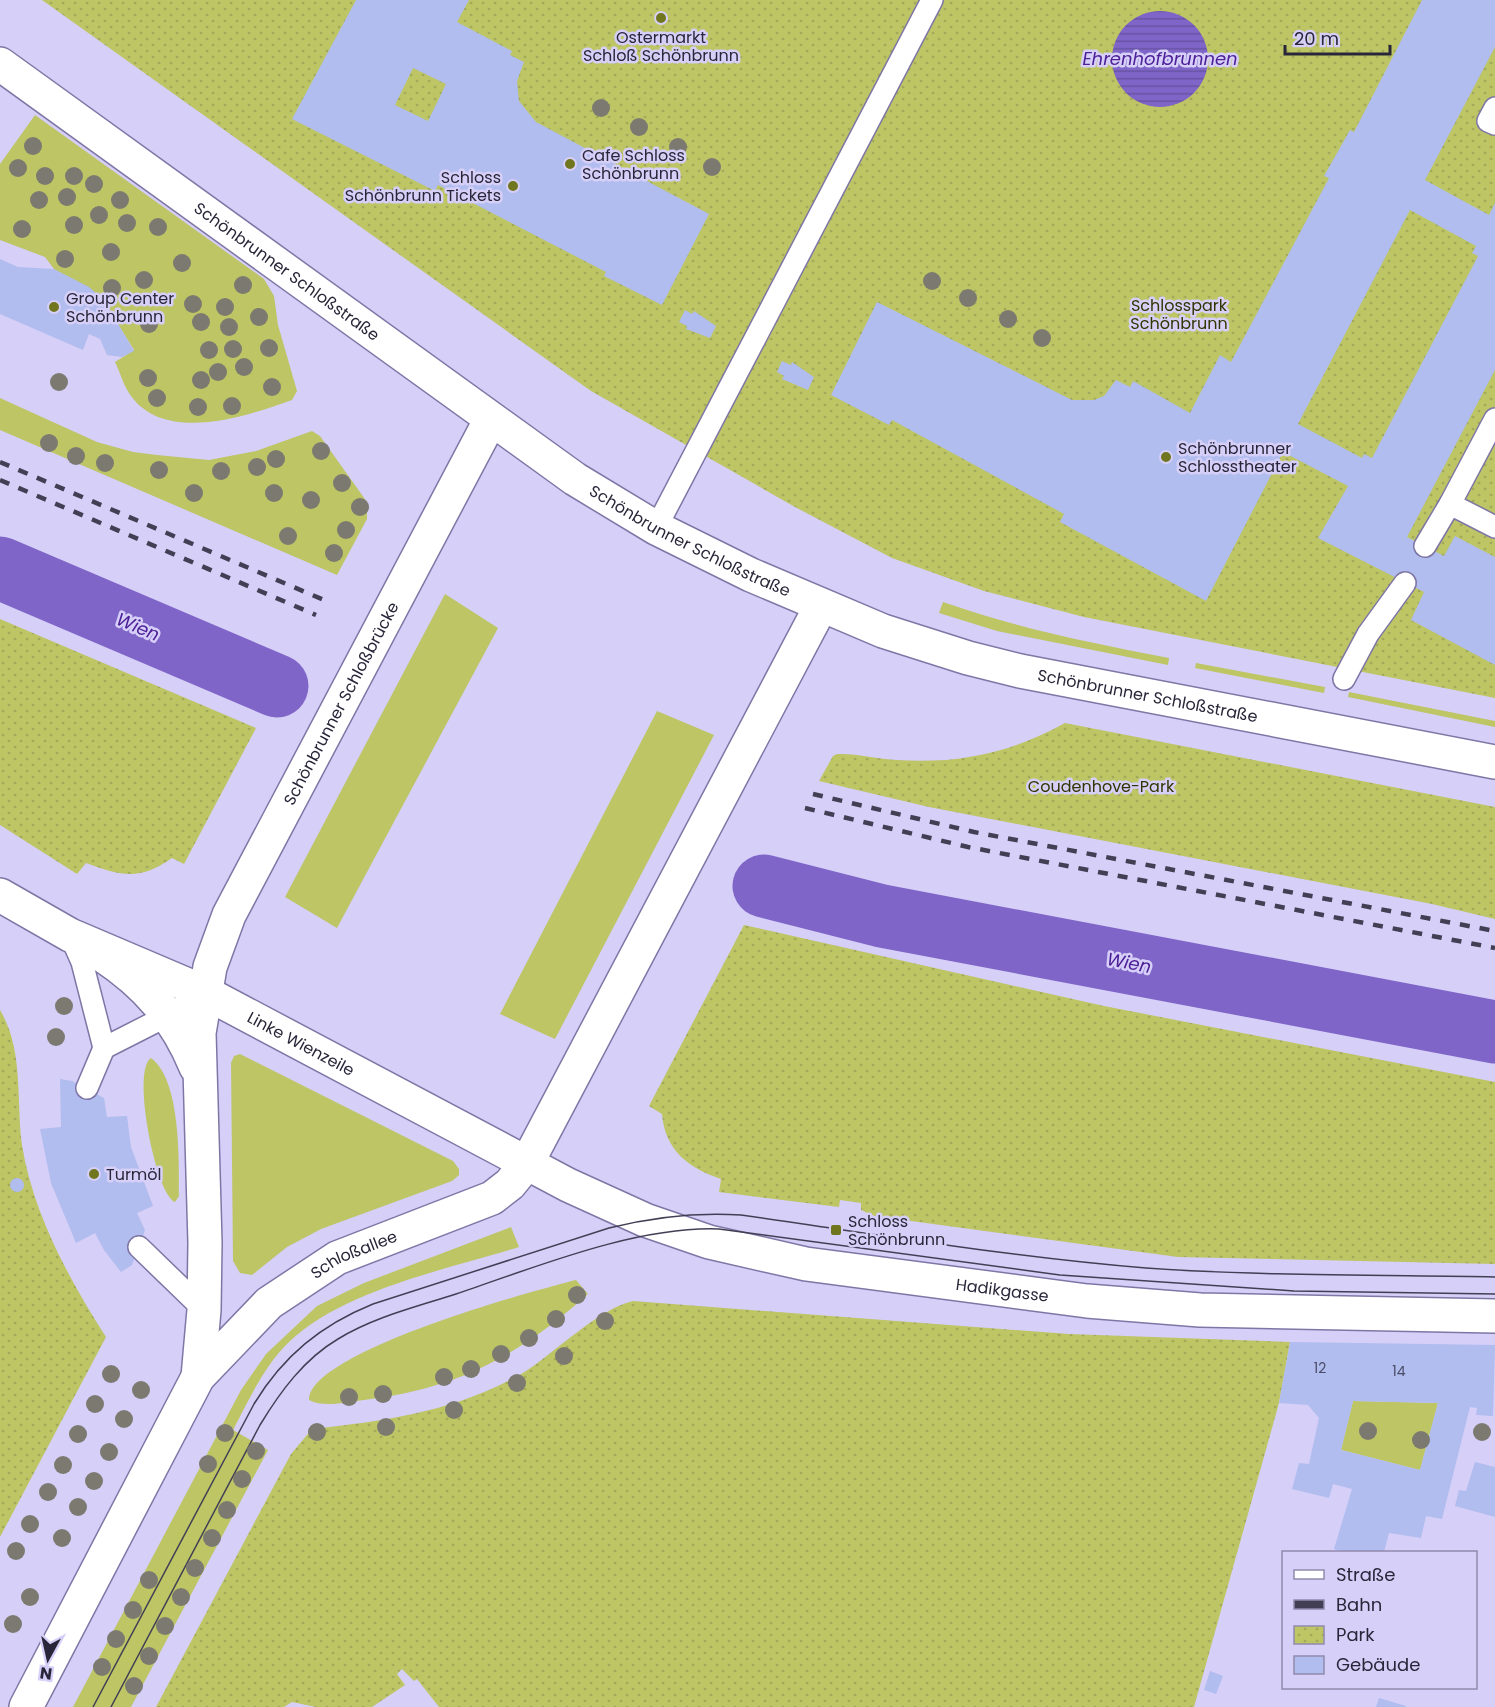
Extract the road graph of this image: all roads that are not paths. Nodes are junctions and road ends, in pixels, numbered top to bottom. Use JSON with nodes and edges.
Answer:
{"nodes":[{"id":1,"x":932,"y":0,"type":"edge"},
{"id":2,"x":0,"y":64,"type":"edge"},
{"id":3,"x":1495,"y":108,"type":"edge"},
{"id":4,"x":1495,"y":124,"type":"edge"},
{"id":5,"x":491,"y":419,"type":"junction"},
{"id":6,"x":1495,"y":419,"type":"edge"},
{"id":7,"x":1450,"y":504,"type":"junction"},
{"id":8,"x":1495,"y":527,"type":"edge"},
{"id":9,"x":656,"y":528,"type":"junction"},
{"id":10,"x":1425,"y":546,"type":"dead end"},
{"id":11,"x":1405,"y":583,"type":"dead end"},
{"id":12,"x":820,"y":606,"type":"junction"},
{"id":13,"x":1344,"y":679,"type":"dead end"},
{"id":14,"x":1495,"y":762,"type":"edge"},
{"id":15,"x":0,"y":895,"type":"edge"},
{"id":16,"x":70,"y":935,"type":"junction"},
{"id":17,"x":204,"y":992,"type":"junction"},
{"id":18,"x":169,"y":1015,"type":"junction"},
{"id":19,"x":104,"y":1048,"type":"junction"},
{"id":20,"x":199,"y":1074,"type":"junction"},
{"id":21,"x":87,"y":1088,"type":"dead end"},
{"id":22,"x":528,"y":1163,"type":"junction"},
{"id":23,"x":139,"y":1247,"type":"dead end"},
{"id":24,"x":204,"y":1310,"type":"junction"},
{"id":25,"x":1495,"y":1316,"type":"edge"},
{"id":26,"x":198,"y":1377,"type":"junction"},
{"id":27,"x":26,"y":1707,"type":"edge"}],
"edges":[{"from":1,"to":9,"type":"lane"},
{"from":2,"to":5,"type":"main road","name":"Schönbrunner Schloßstraße"},
{"from":3,"to":4,"type":"lane"},
{"from":5,"to":9,"type":"main road","name":"Schönbrunner Schloßstraße"},
{"from":5,"to":17,"type":"main road","name":"Schönbrunner Schloßbrücke"},
{"from":6,"to":7,"type":"lane"},
{"from":7,"to":8,"type":"lane"},
{"from":7,"to":10,"type":"lane"},
{"from":9,"to":12,"type":"main road","name":"Schönbrunner Schloßstraße"},
{"from":11,"to":13,"type":"lane"},
{"from":12,"to":14,"type":"main road","name":"Schönbrunner Schloßstraße"},
{"from":12,"to":22,"type":"main road"},
{"from":15,"to":16,"type":"main road","name":"Linke Wienzeile"},
{"from":16,"to":17,"type":"main road","name":"Linke Wienzeile"},
{"from":16,"to":18,"type":"main road","name":"Linke Wienzeile"},
{"from":16,"to":19,"type":"lane"},
{"from":17,"to":18,"type":"lane"},
{"from":17,"to":20,"type":"main road","name":"Schloßallee"},
{"from":17,"to":22,"type":"main road","name":"Linke Wienzeile"},
{"from":18,"to":19,"type":"lane"},
{"from":18,"to":20,"type":"main road","name":"Linke Wienzeile"},
{"from":19,"to":21,"type":"lane"},
{"from":20,"to":24,"type":"main road","name":"Schloßallee"},
{"from":22,"to":25,"type":"main road","name":"Hadikgasse"},
{"from":22,"to":26,"type":"main road","name":"Schloßallee"},
{"from":23,"to":24,"type":"lane"},
{"from":24,"to":26,"type":"main road","name":"Schloßallee"},
{"from":26,"to":27,"type":"main road","name":"Schloßallee"}]}
